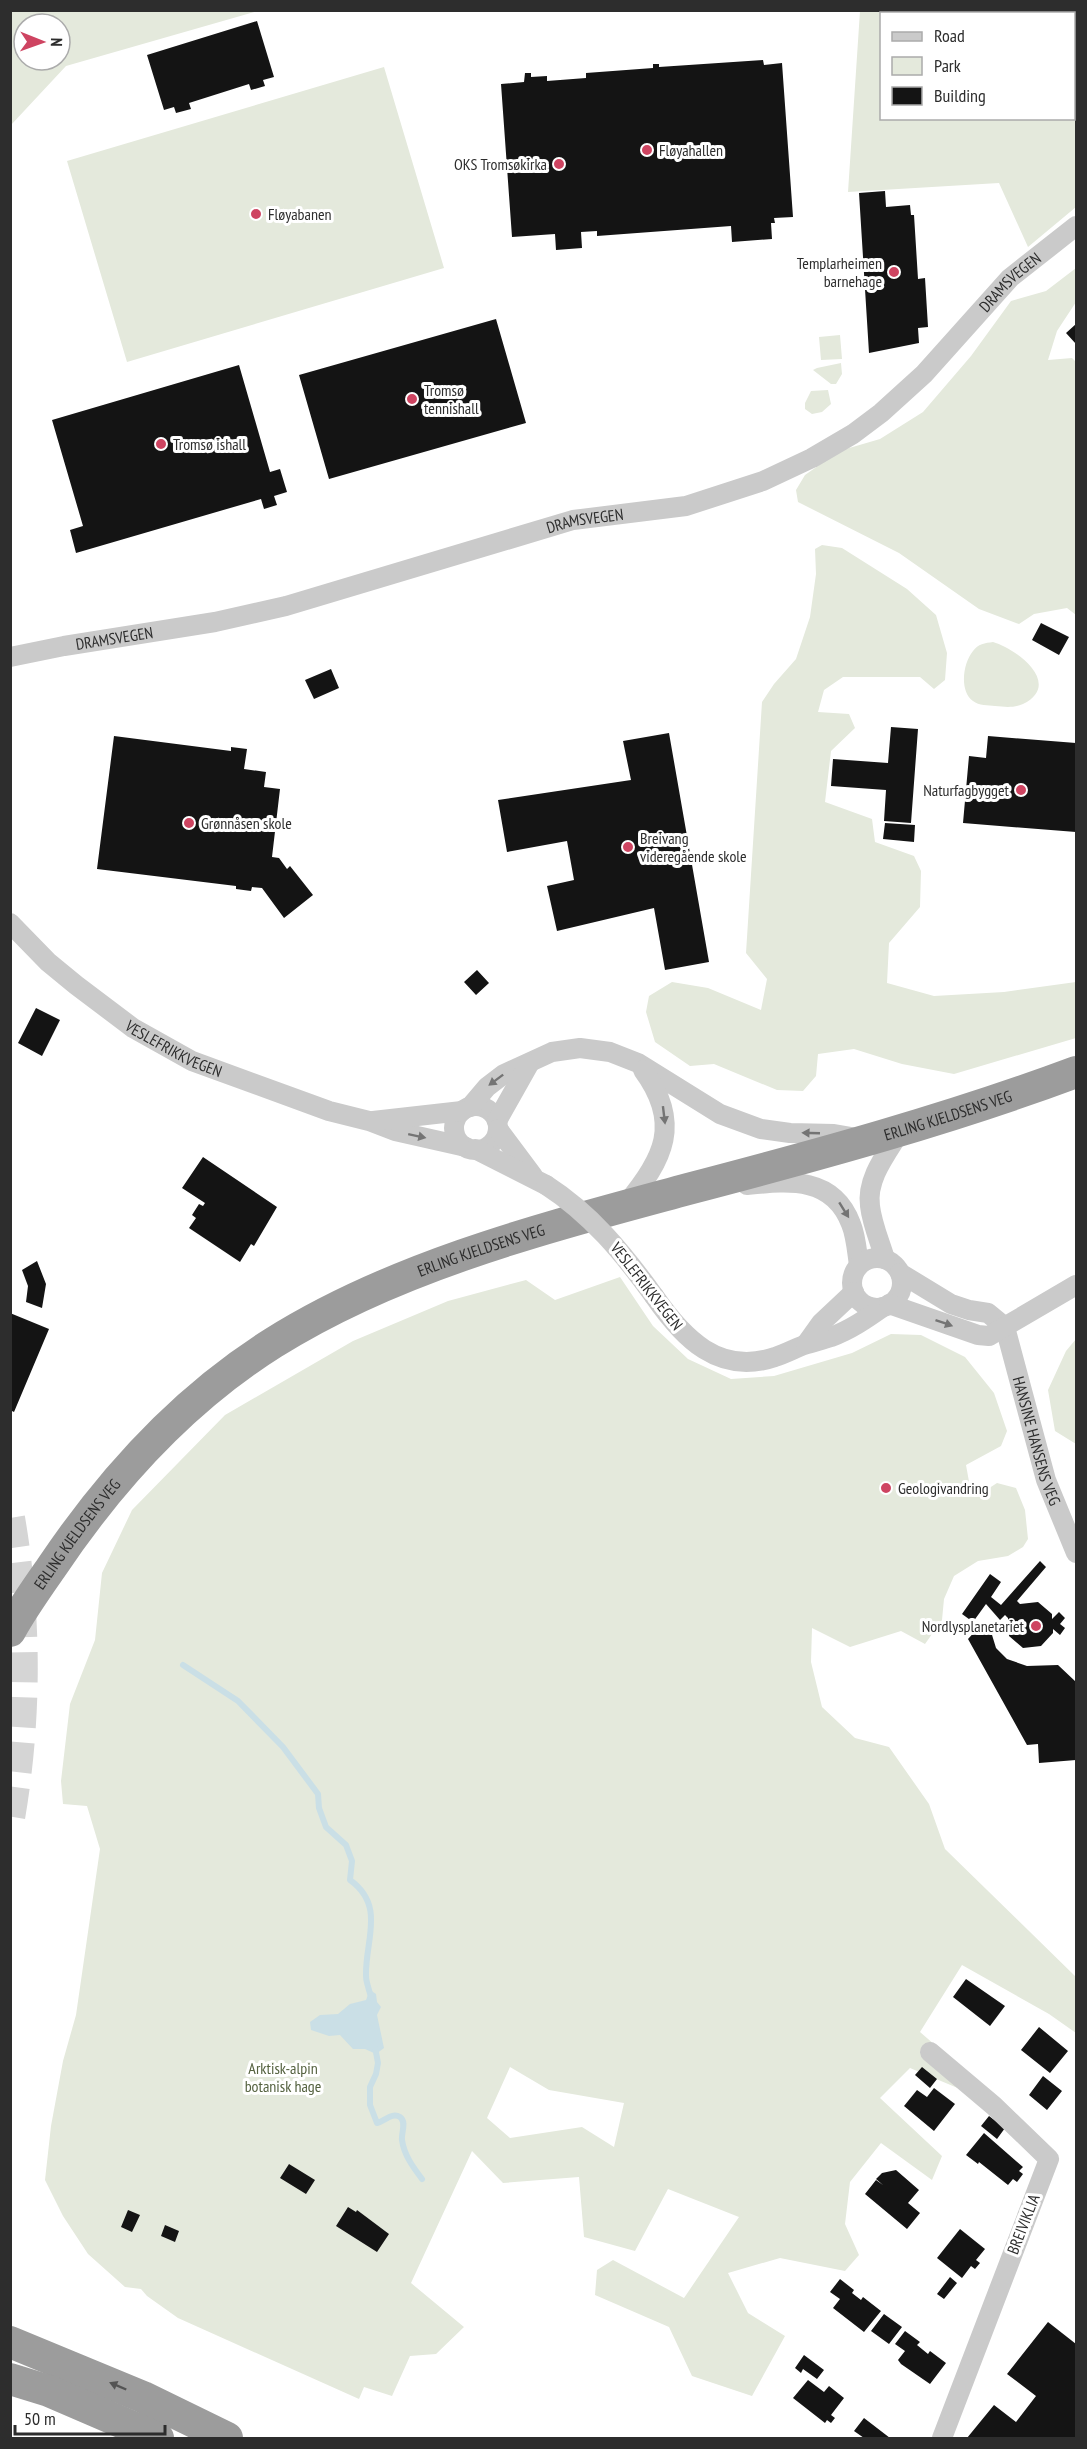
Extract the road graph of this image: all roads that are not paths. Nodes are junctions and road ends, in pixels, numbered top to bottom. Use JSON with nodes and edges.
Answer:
{"nodes":[{"id":1,"x":1077,"y":226,"type":"edge"},
{"id":2,"x":11,"y":656,"type":"edge"},
{"id":3,"x":10,"y":922,"type":"edge"},
{"id":4,"x":529,"y":1064,"type":"junction"},
{"id":5,"x":638,"y":1064,"type":"junction"},
{"id":6,"x":1077,"y":1072,"type":"edge"},
{"id":7,"x":466,"y":1109,"type":"junction"},
{"id":8,"x":369,"y":1121,"type":"junction"},
{"id":9,"x":498,"y":1125,"type":"junction"},
{"id":10,"x":901,"y":1130,"type":"junction"},
{"id":11,"x":869,"y":1140,"type":"junction"},
{"id":12,"x":471,"y":1148,"type":"junction"},
{"id":13,"x":540,"y":1182,"type":"junction"},
{"id":14,"x":690,"y":1189,"type":"junction"},
{"id":15,"x":624,"y":1206,"type":"junction"},
{"id":16,"x":885,"y":1259,"type":"junction"},
{"id":17,"x":859,"y":1265,"type":"junction"},
{"id":18,"x":900,"y":1274,"type":"junction"},
{"id":19,"x":1077,"y":1285,"type":"edge"},
{"id":20,"x":854,"y":1292,"type":"junction"},
{"id":21,"x":886,"y":1306,"type":"junction"},
{"id":22,"x":1005,"y":1327,"type":"junction"},
{"id":23,"x":806,"y":1344,"type":"junction"},
{"id":24,"x":1077,"y":1553,"type":"edge"},
{"id":25,"x":10,"y":1631,"type":"edge"},
{"id":26,"x":930,"y":2052,"type":"dead end"},
{"id":27,"x":10,"y":2322,"type":"edge"},
{"id":28,"x":10,"y":2342,"type":"edge"},
{"id":29,"x":59,"y":2361,"type":"junction"},
{"id":30,"x":10,"y":2379,"type":"edge"},
{"id":31,"x":50,"y":2391,"type":"junction"},
{"id":32,"x":10,"y":2395,"type":"edge"},
{"id":33,"x":158,"y":2439,"type":"edge"},
{"id":34,"x":227,"y":2439,"type":"edge"},
{"id":35,"x":942,"y":2439,"type":"edge"}],
"edges":[{"from":1,"to":2,"type":"street","name":"DRAMSVEGEN"},
{"from":3,"to":8,"type":"street","name":"VESLEFRIKKVEGEN"},
{"from":4,"to":5,"type":"street"},
{"from":4,"to":7,"type":"street","one_way":true},
{"from":4,"to":9,"type":"street"},
{"from":11,"to":5,"type":"street","one_way":true},
{"from":5,"to":15,"type":"street","one_way":true},
{"from":6,"to":10,"type":"highway","name":"ERLING KJELDSENS VEG"},
{"from":7,"to":8,"type":"street","name":"VESLEFRIKKVEGEN"},
{"from":7,"to":9,"type":"street"},
{"from":7,"to":12,"type":"street"},
{"from":8,"to":12,"type":"street","name":"VESLEFRIKKVEGEN","one_way":true},
{"from":9,"to":12,"type":"street"},
{"from":9,"to":13,"type":"street","name":"VESLEFRIKKVEGEN"},
{"from":10,"to":11,"type":"highway","name":"ERLING KJELDSENS VEG"},
{"from":10,"to":16,"type":"street"},
{"from":11,"to":14,"type":"highway","name":"ERLING KJELDSENS VEG"},
{"from":12,"to":13,"type":"street","name":"VESLEFRIKKVEGEN"},
{"from":13,"to":23,"type":"street","name":"VESLEFRIKKVEGEN","bridge":true},
{"from":14,"to":15,"type":"highway","name":"ERLING KJELDSENS VEG"},
{"from":14,"to":17,"type":"street","one_way":true},
{"from":15,"to":25,"type":"highway","name":"ERLING KJELDSENS VEG"},
{"from":16,"to":17,"type":"street"},
{"from":16,"to":18,"type":"street"},
{"from":17,"to":20,"type":"street"},
{"from":18,"to":21,"type":"street"},
{"from":18,"to":22,"type":"street"},
{"from":19,"to":22,"type":"street"},
{"from":20,"to":21,"type":"street"},
{"from":20,"to":23,"type":"street"},
{"from":21,"to":22,"type":"street","one_way":true},
{"from":21,"to":23,"type":"street","name":"VESLEFRIKKVEGEN"},
{"from":22,"to":24,"type":"street","name":"HANSINE HANSENS VEG"},
{"from":26,"to":35,"type":"street","name":"BREIVIKLIA"},
{"from":27,"to":29,"type":"highway"},
{"from":28,"to":29,"type":"highway"},
{"from":34,"to":29,"type":"highway","one_way":true},
{"from":30,"to":31,"type":"highway"},
{"from":31,"to":32,"type":"highway"},
{"from":31,"to":33,"type":"highway"}]}
